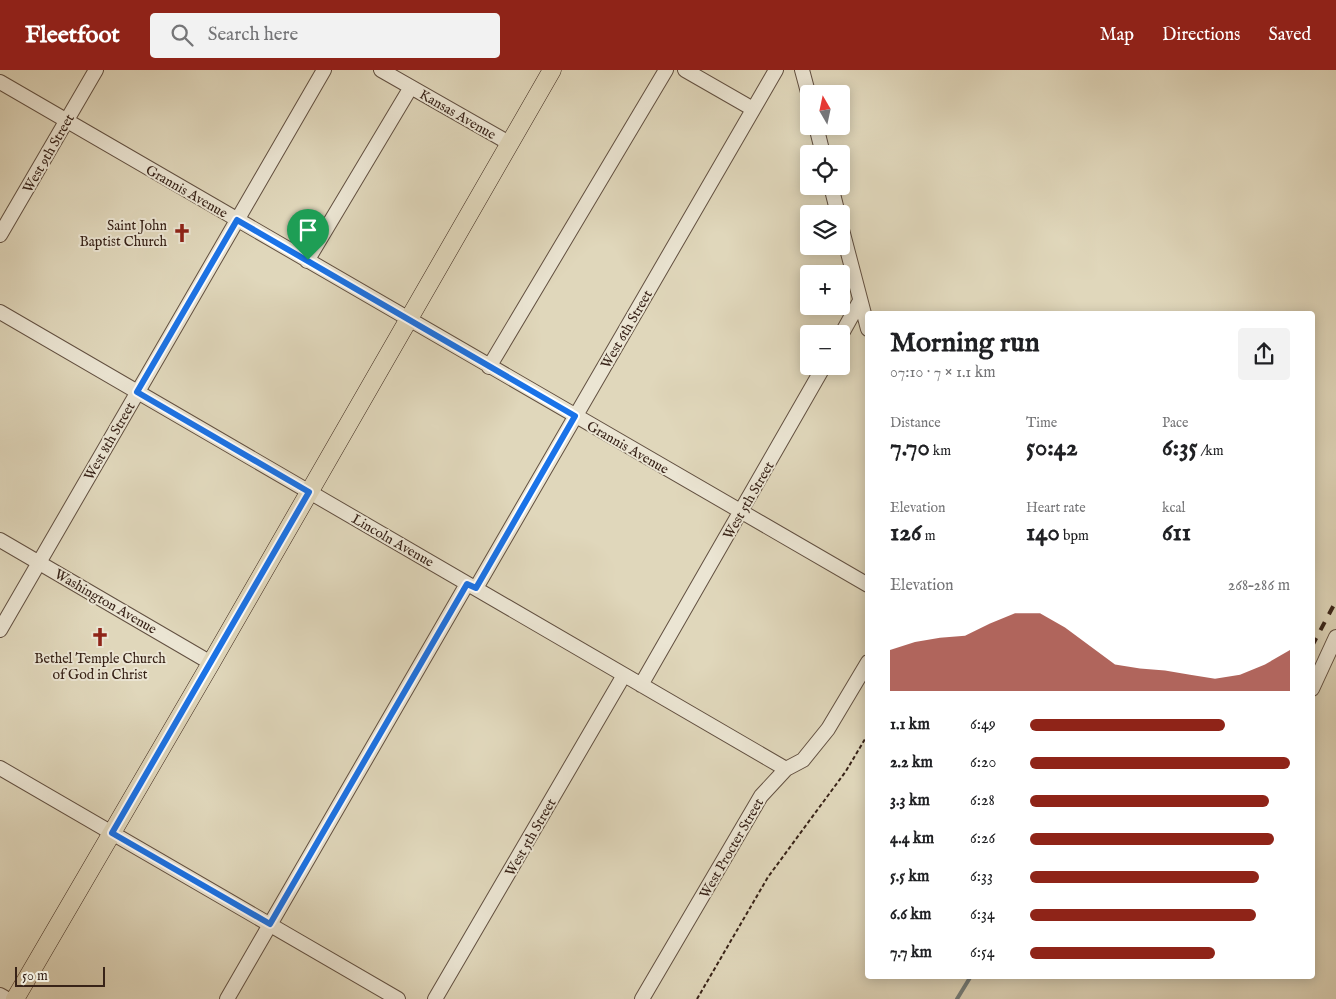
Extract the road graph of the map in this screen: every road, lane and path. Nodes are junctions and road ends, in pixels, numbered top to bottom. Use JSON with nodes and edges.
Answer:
{"nodes":[{"id":1,"x":96,"y":70,"type":"edge"},
{"id":2,"x":324,"y":70,"type":"edge"},
{"id":3,"x":381,"y":70,"type":"edge"},
{"id":4,"x":552,"y":70,"type":"edge"},
{"id":5,"x":666,"y":70,"type":"edge"},
{"id":6,"x":685,"y":70,"type":"edge"},
{"id":7,"x":776,"y":70,"type":"edge"},
{"id":8,"x":802,"y":70,"type":"edge"},
{"id":9,"x":0,"y":82,"type":"edge"},
{"id":10,"x":806,"y":85,"type":"edge"},
{"id":11,"x":411,"y":87,"type":"junction"},
{"id":12,"x":753,"y":109,"type":"junction"},
{"id":13,"x":67,"y":121,"type":"junction"},
{"id":14,"x":509,"y":144,"type":"junction"},
{"id":15,"x":237,"y":220,"type":"junction"},
{"id":16,"x":0,"y":235,"type":"edge"},
{"id":17,"x":848,"y":255,"type":"edge"},
{"id":18,"x":308,"y":260,"type":"junction"},
{"id":19,"x":860,"y":301,"type":"junction"},
{"id":20,"x":0,"y":312,"type":"edge"},
{"id":21,"x":865,"y":318,"type":"edge"},
{"id":22,"x":407,"y":319,"type":"junction"},
{"id":23,"x":847,"y":325,"type":"edge"},
{"id":24,"x":489,"y":367,"type":"junction"},
{"id":25,"x":819,"y":375,"type":"edge"},
{"id":26,"x":137,"y":392,"type":"junction"},
{"id":27,"x":575,"y":416,"type":"junction"},
{"id":28,"x":309,"y":492,"type":"junction"},
{"id":29,"x":741,"y":512,"type":"junction"},
{"id":30,"x":0,"y":540,"type":"edge"},
{"id":31,"x":40,"y":563,"type":"junction"},
{"id":32,"x":865,"y":583,"type":"edge"},
{"id":33,"x":471,"y":586,"type":"junction"},
{"id":34,"x":0,"y":630,"type":"edge"},
{"id":35,"x":1336,"y":637,"type":"edge"},
{"id":36,"x":211,"y":663,"type":"junction"},
{"id":37,"x":865,"y":667,"type":"edge"},
{"id":38,"x":624,"y":675,"type":"junction"},
{"id":39,"x":1315,"y":682,"type":"edge"},
{"id":40,"x":641,"y":685,"type":"junction"},
{"id":41,"x":865,"y":739,"type":"edge"},
{"id":42,"x":0,"y":768,"type":"edge"},
{"id":43,"x":786,"y":769,"type":"junction"},
{"id":44,"x":112,"y":833,"type":"junction"},
{"id":45,"x":270,"y":924,"type":"junction"},
{"id":46,"x":0,"y":995,"type":"edge"},
{"id":47,"x":8,"y":999,"type":"edge"},
{"id":48,"x":15,"y":999,"type":"edge"},
{"id":49,"x":226,"y":999,"type":"edge"},
{"id":50,"x":398,"y":999,"type":"edge"},
{"id":51,"x":435,"y":999,"type":"edge"},
{"id":52,"x":642,"y":999,"type":"edge"},
{"id":53,"x":697,"y":999,"type":"edge"}],
"edges":[{"from":1,"to":13,"type":"street","name":"West 9th Street"},
{"from":2,"to":15,"type":"street","name":"West 8th Street"},
{"from":3,"to":11,"type":"street","name":"Kansas Avenue"},
{"from":4,"to":14,"type":"main road"},
{"from":5,"to":24,"type":"street"},
{"from":6,"to":12,"type":"street"},
{"from":7,"to":12,"type":"street","name":"West 6th Street"},
{"from":8,"to":10,"type":"street"},
{"from":9,"to":13,"type":"street","name":"Grannis Avenue"},
{"from":11,"to":14,"type":"street","name":"Kansas Avenue"},
{"from":11,"to":18,"type":"street"},
{"from":12,"to":27,"type":"street","name":"West 6th Street"},
{"from":13,"to":15,"type":"street","name":"Grannis Avenue"},
{"from":13,"to":16,"type":"street","name":"West 9th Street"},
{"from":14,"to":22,"type":"main road"},
{"from":15,"to":18,"type":"street","name":"Grannis Avenue"},
{"from":15,"to":26,"type":"street","name":"West 8th Street"},
{"from":17,"to":19,"type":"street"},
{"from":18,"to":22,"type":"street","name":"Grannis Avenue"},
{"from":19,"to":21,"type":"street"},
{"from":19,"to":23,"type":"street"},
{"from":20,"to":26,"type":"street","name":"Lincoln Avenue"},
{"from":22,"to":24,"type":"street","name":"Grannis Avenue"},
{"from":22,"to":28,"type":"main road"},
{"from":24,"to":27,"type":"street","name":"Grannis Avenue"},
{"from":25,"to":29,"type":"street","name":"West 5th Street"},
{"from":26,"to":28,"type":"street","name":"Lincoln Avenue"},
{"from":26,"to":31,"type":"street","name":"West 8th Street"},
{"from":27,"to":29,"type":"street","name":"Grannis Avenue"},
{"from":27,"to":33,"type":"street","name":"West 6th Street"},
{"from":28,"to":33,"type":"street","name":"Lincoln Avenue"},
{"from":28,"to":36,"type":"main road"},
{"from":29,"to":32,"type":"street","name":"Grannis Avenue"},
{"from":29,"to":40,"type":"street","name":"West 5th Street"},
{"from":30,"to":31,"type":"street","name":"Washington Avenue"},
{"from":31,"to":34,"type":"street","name":"West 8th Street"},
{"from":31,"to":36,"type":"street","name":"Washington Avenue"},
{"from":33,"to":38,"type":"street","name":"Lincoln Avenue"},
{"from":33,"to":45,"type":"street","name":"West 6th Street"},
{"from":35,"to":39,"type":"street"},
{"from":36,"to":44,"type":"main road"},
{"from":37,"to":43,"type":"street","name":"West Procter Street"},
{"from":38,"to":40,"type":"street","name":"Lincoln Avenue"},
{"from":38,"to":51,"type":"street","name":"West 5th Street"},
{"from":40,"to":43,"type":"street","name":"Lincoln Avenue"},
{"from":41,"to":53,"type":"path"},
{"from":42,"to":44,"type":"street"},
{"from":43,"to":52,"type":"street","name":"West Procter Street"},
{"from":44,"to":45,"type":"street"},
{"from":44,"to":48,"type":"main road"},
{"from":45,"to":49,"type":"street","name":"West 6th Street"},
{"from":45,"to":50,"type":"street"},
{"from":46,"to":47,"type":"street"}]}
